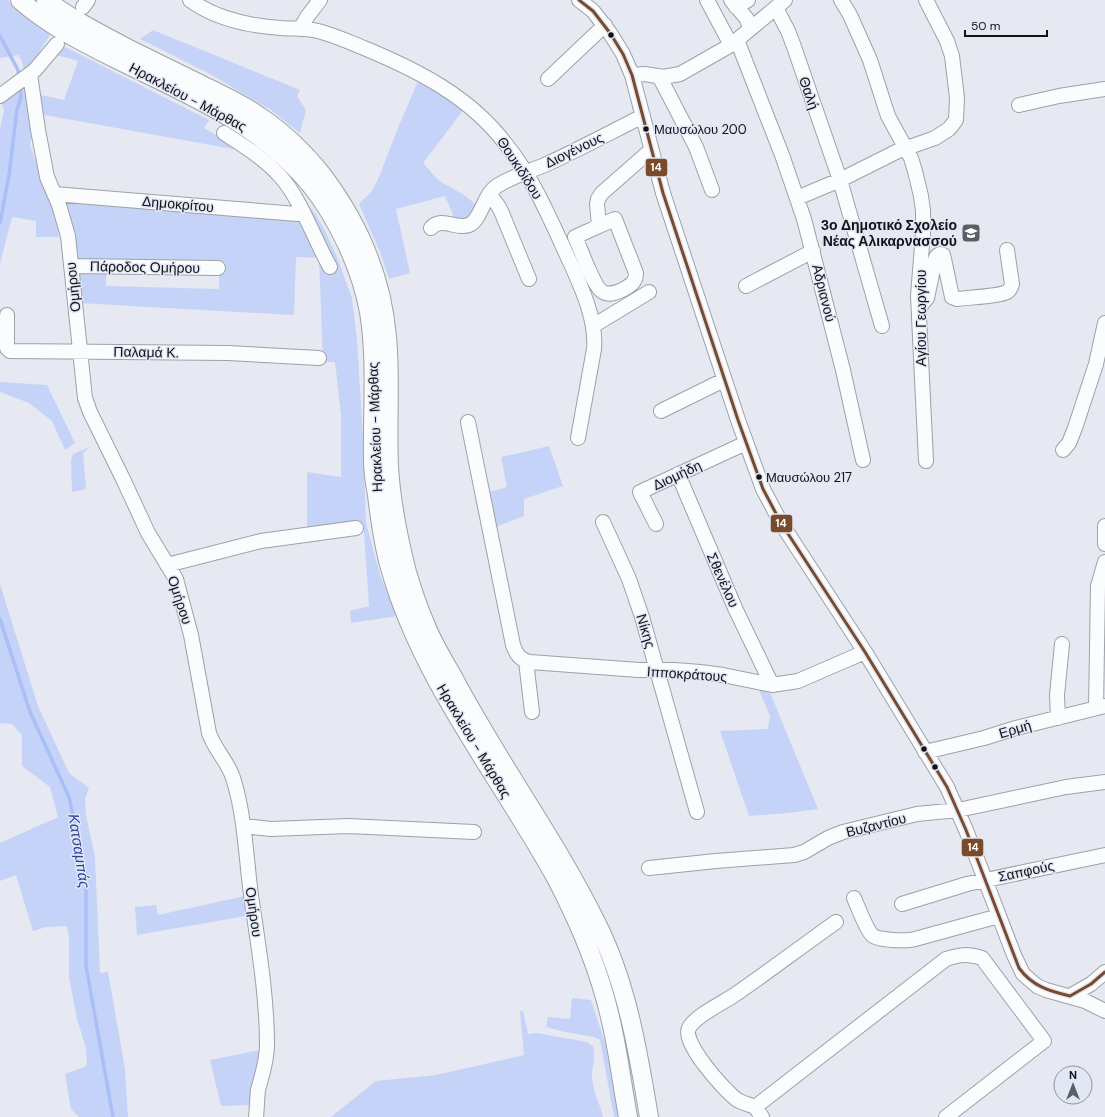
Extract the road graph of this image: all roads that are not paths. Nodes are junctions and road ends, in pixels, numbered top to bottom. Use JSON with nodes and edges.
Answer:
{"nodes":[{"id":1,"x":20,"y":0,"type":"edge"},
{"id":2,"x":46,"y":0,"type":"edge"},
{"id":3,"x":190,"y":0,"type":"edge"},
{"id":4,"x":320,"y":0,"type":"edge"},
{"id":5,"x":579,"y":0,"type":"edge"},
{"id":6,"x":707,"y":0,"type":"edge"},
{"id":7,"x":841,"y":0,"type":"edge"},
{"id":8,"x":926,"y":0,"type":"edge"},
{"id":9,"x":738,"y":2,"type":"edge"},
{"id":10,"x":780,"y":4,"type":"edge"},
{"id":11,"x":605,"y":25,"type":"junction"},
{"id":12,"x":300,"y":28,"type":"junction"},
{"id":13,"x":750,"y":29,"type":"junction"},
{"id":14,"x":734,"y":42,"type":"junction"},
{"id":15,"x":56,"y":44,"type":"dead end"},
{"id":16,"x":632,"y":75,"type":"junction"},
{"id":17,"x":27,"y":76,"type":"junction"},
{"id":18,"x":659,"y":76,"type":"junction"},
{"id":19,"x":548,"y":79,"type":"dead end"},
{"id":20,"x":1105,"y":89,"type":"edge"},
{"id":21,"x":4,"y":90,"type":"edge"},
{"id":22,"x":1019,"y":105,"type":"dead end"},
{"id":23,"x":643,"y":116,"type":"junction"},
{"id":24,"x":224,"y":133,"type":"dead end"},
{"id":25,"x":906,"y":148,"type":"junction"},
{"id":26,"x":651,"y":150,"type":"junction"},
{"id":27,"x":525,"y":173,"type":"junction"},
{"id":28,"x":840,"y":180,"type":"junction"},
{"id":29,"x":712,"y":190,"type":"dead end"},
{"id":30,"x":54,"y":194,"type":"junction"},
{"id":31,"x":489,"y":194,"type":"junction"},
{"id":32,"x":797,"y":198,"type":"junction"},
{"id":33,"x":302,"y":212,"type":"junction"},
{"id":34,"x":599,"y":226,"type":"junction"},
{"id":35,"x":431,"y":228,"type":"dead end"},
{"id":36,"x":1007,"y":250,"type":"dead end"},
{"id":37,"x":813,"y":251,"type":"junction"},
{"id":38,"x":72,"y":266,"type":"junction"},
{"id":39,"x":330,"y":267,"type":"dead end"},
{"id":40,"x":218,"y":268,"type":"dead end"},
{"id":41,"x":529,"y":279,"type":"dead end"},
{"id":42,"x":746,"y":286,"type":"dead end"},
{"id":43,"x":649,"y":292,"type":"dead end"},
{"id":44,"x":919,"y":308,"type":"junction"},
{"id":45,"x":7,"y":315,"type":"dead end"},
{"id":46,"x":1105,"y":323,"type":"edge"},
{"id":47,"x":593,"y":326,"type":"junction"},
{"id":48,"x":882,"y":326,"type":"dead end"},
{"id":49,"x":80,"y":351,"type":"junction"},
{"id":50,"x":319,"y":358,"type":"dead end"},
{"id":51,"x":724,"y":380,"type":"junction"},
{"id":52,"x":661,"y":411,"type":"dead end"},
{"id":53,"x":468,"y":422,"type":"dead end"},
{"id":54,"x":578,"y":438,"type":"dead end"},
{"id":55,"x":746,"y":443,"type":"junction"},
{"id":56,"x":1063,"y":450,"type":"dead end"},
{"id":57,"x":863,"y":460,"type":"dead end"},
{"id":58,"x":926,"y":460,"type":"dead end"},
{"id":59,"x":678,"y":474,"type":"junction"},
{"id":60,"x":603,"y":522,"type":"dead end"},
{"id":61,"x":656,"y":524,"type":"dead end"},
{"id":62,"x":1105,"y":526,"type":"edge"},
{"id":63,"x":356,"y":528,"type":"dead end"},
{"id":64,"x":1105,"y":544,"type":"edge"},
{"id":65,"x":1105,"y":562,"type":"edge"},
{"id":66,"x":167,"y":565,"type":"junction"},
{"id":67,"x":1062,"y":644,"type":"dead end"},
{"id":68,"x":866,"y":652,"type":"junction"},
{"id":69,"x":526,"y":661,"type":"junction"},
{"id":70,"x":1101,"y":661,"type":"edge"},
{"id":71,"x":657,"y":670,"type":"junction"},
{"id":72,"x":772,"y":686,"type":"junction"},
{"id":73,"x":1100,"y":707,"type":"edge"},
{"id":74,"x":532,"y":712,"type":"dead end"},
{"id":75,"x":1058,"y":718,"type":"junction"},
{"id":76,"x":926,"y":752,"type":"junction"},
{"id":77,"x":1105,"y":782,"type":"edge"},
{"id":78,"x":958,"y":810,"type":"junction"},
{"id":79,"x":697,"y":812,"type":"dead end"},
{"id":80,"x":244,"y":826,"type":"junction"},
{"id":81,"x":474,"y":832,"type":"dead end"},
{"id":82,"x":1105,"y":855,"type":"edge"},
{"id":83,"x":649,"y":868,"type":"dead end"},
{"id":84,"x":986,"y":880,"type":"junction"},
{"id":85,"x":854,"y":898,"type":"dead end"},
{"id":86,"x":902,"y":904,"type":"dead end"},
{"id":87,"x":999,"y":916,"type":"junction"},
{"id":88,"x":836,"y":922,"type":"dead end"},
{"id":89,"x":1105,"y":972,"type":"edge"},
{"id":90,"x":1070,"y":996,"type":"junction"},
{"id":91,"x":1105,"y":1011,"type":"edge"},
{"id":92,"x":759,"y":1112,"type":"edge"},
{"id":93,"x":256,"y":1117,"type":"edge"},
{"id":94,"x":628,"y":1117,"type":"edge"},
{"id":95,"x":649,"y":1117,"type":"edge"},
{"id":96,"x":946,"y":1117,"type":"edge"}],
"edges":[{"from":1,"to":94,"type":"main road","name":"Ηρακλείου - Μάρθας"},
{"from":2,"to":95,"type":"main road","name":"Ηρακλείου - Μάρθας"},
{"from":3,"to":12,"type":"street","name":"Θουκιδίδου"},
{"from":4,"to":12,"type":"street"},
{"from":5,"to":11,"type":"street"},
{"from":6,"to":14,"type":"street","name":"Αδριανού"},
{"from":7,"to":25,"type":"street","name":"Αγίου Γεωργίου"},
{"from":8,"to":25,"type":"street"},
{"from":9,"to":13,"type":"street"},
{"from":10,"to":13,"type":"street"},
{"from":10,"to":28,"type":"street","name":"Θαλή"},
{"from":11,"to":16,"type":"street"},
{"from":11,"to":19,"type":"street"},
{"from":12,"to":27,"type":"street","name":"Θουκιδίδου"},
{"from":13,"to":14,"type":"street"},
{"from":14,"to":18,"type":"street"},
{"from":14,"to":32,"type":"street","name":"Αδριανού"},
{"from":15,"to":17,"type":"street"},
{"from":16,"to":18,"type":"street"},
{"from":16,"to":23,"type":"street"},
{"from":17,"to":21,"type":"street"},
{"from":17,"to":30,"type":"street","name":"Ομήρου"},
{"from":18,"to":29,"type":"street"},
{"from":20,"to":22,"type":"street"},
{"from":23,"to":26,"type":"street"},
{"from":23,"to":27,"type":"street","name":"Διογένους"},
{"from":24,"to":33,"type":"street"},
{"from":25,"to":28,"type":"street"},
{"from":25,"to":44,"type":"street","name":"Αγίου Γεωργίου"},
{"from":26,"to":34,"type":"street"},
{"from":26,"to":51,"type":"street"},
{"from":27,"to":31,"type":"street","name":"Διογένους"},
{"from":27,"to":47,"type":"street","name":"Θουκιδίδου"},
{"from":28,"to":32,"type":"street"},
{"from":28,"to":48,"type":"street","name":"Θαλή"},
{"from":30,"to":33,"type":"street","name":"Δημοκρίτου"},
{"from":30,"to":38,"type":"street","name":"Ομήρου"},
{"from":31,"to":35,"type":"street","name":"Διογένους"},
{"from":31,"to":41,"type":"street"},
{"from":32,"to":37,"type":"street","name":"Αδριανού"},
{"from":33,"to":39,"type":"street"},
{"from":34,"to":34,"type":"street"},
{"from":36,"to":44,"type":"street"},
{"from":37,"to":42,"type":"street"},
{"from":37,"to":57,"type":"street","name":"Αδριανού"},
{"from":38,"to":40,"type":"street","name":"Πάροδος Ομήρου"},
{"from":38,"to":49,"type":"street","name":"Ομήρου"},
{"from":43,"to":47,"type":"street"},
{"from":44,"to":58,"type":"street","name":"Αγίου Γεωργίου"},
{"from":45,"to":49,"type":"street","name":"Παλαμά Κ."},
{"from":46,"to":56,"type":"street"},
{"from":47,"to":54,"type":"street","name":"Θουκιδίδου"},
{"from":49,"to":50,"type":"street","name":"Παλαμά Κ."},
{"from":49,"to":66,"type":"street","name":"Ομήρου"},
{"from":51,"to":52,"type":"street"},
{"from":51,"to":55,"type":"street"},
{"from":53,"to":69,"type":"street"},
{"from":55,"to":59,"type":"street","name":"Διομήδη"},
{"from":55,"to":68,"type":"street"},
{"from":59,"to":61,"type":"street","name":"Διομήδη"},
{"from":59,"to":72,"type":"street","name":"Σθενέλου"},
{"from":60,"to":71,"type":"street","name":"Νίκης"},
{"from":62,"to":64,"type":"street"},
{"from":63,"to":66,"type":"street"},
{"from":65,"to":70,"type":"street"},
{"from":66,"to":80,"type":"street","name":"Ομήρου"},
{"from":67,"to":75,"type":"street"},
{"from":68,"to":72,"type":"street","name":"Ιπποκράτους"},
{"from":68,"to":76,"type":"street"},
{"from":69,"to":71,"type":"street","name":"Ιπποκράτους"},
{"from":69,"to":74,"type":"street"},
{"from":70,"to":73,"type":"street"},
{"from":71,"to":72,"type":"street","name":"Ιπποκράτους"},
{"from":71,"to":79,"type":"street","name":"Νίκης"},
{"from":73,"to":75,"type":"street","name":"Ερμή"},
{"from":75,"to":76,"type":"street","name":"Ερμή"},
{"from":76,"to":78,"type":"street"},
{"from":77,"to":78,"type":"street","name":"Βυζαντίου"},
{"from":78,"to":83,"type":"street","name":"Βυζαντίου"},
{"from":78,"to":84,"type":"street"},
{"from":80,"to":81,"type":"street"},
{"from":80,"to":93,"type":"street","name":"Ομήρου"},
{"from":82,"to":84,"type":"street","name":"Σαπφούς"},
{"from":84,"to":86,"type":"street","name":"Σαπφούς"},
{"from":84,"to":87,"type":"street"},
{"from":85,"to":87,"type":"street"},
{"from":87,"to":90,"type":"street"},
{"from":88,"to":92,"type":"street"},
{"from":89,"to":90,"type":"street"},
{"from":90,"to":91,"type":"street"},
{"from":92,"to":96,"type":"street"}]}
